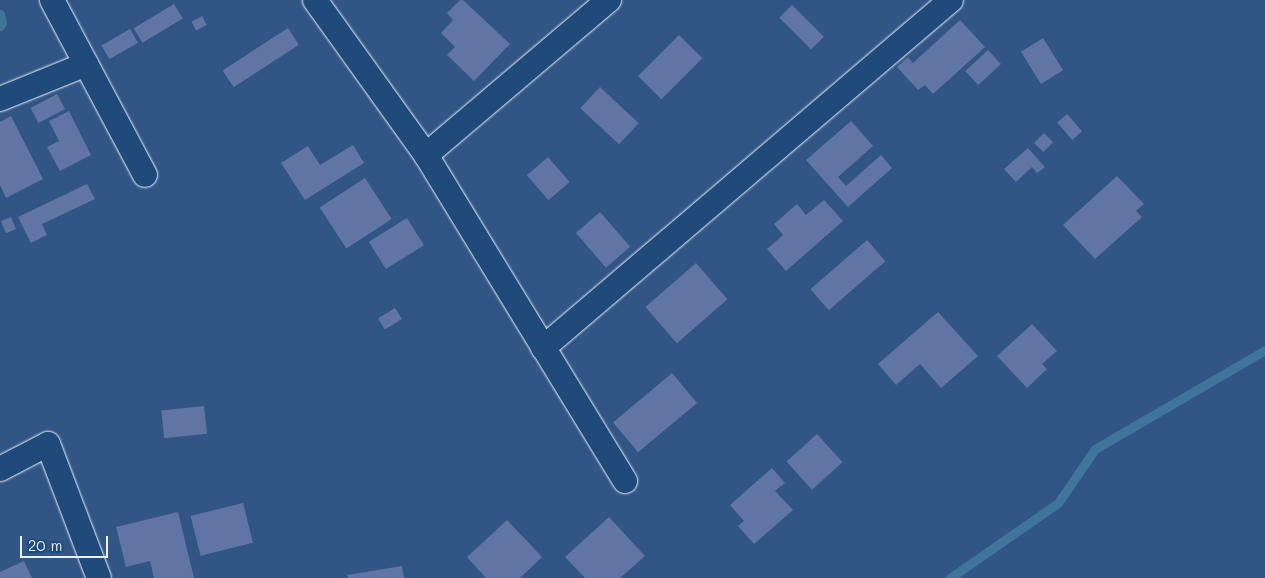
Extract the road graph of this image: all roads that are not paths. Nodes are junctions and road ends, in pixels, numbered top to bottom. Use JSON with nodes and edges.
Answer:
{"nodes":[{"id":1,"x":52,"y":0,"type":"edge"},
{"id":2,"x":315,"y":0,"type":"edge"},
{"id":3,"x":609,"y":0,"type":"edge"},
{"id":4,"x":951,"y":0,"type":"edge"},
{"id":5,"x":86,"y":64,"type":"junction"},
{"id":6,"x":0,"y":99,"type":"edge"},
{"id":7,"x":426,"y":155,"type":"junction"},
{"id":8,"x":145,"y":175,"type":"dead end"},
{"id":9,"x":543,"y":348,"type":"junction"},
{"id":10,"x":0,"y":469,"type":"edge"},
{"id":11,"x":625,"y":481,"type":"dead end"},
{"id":12,"x":99,"y":578,"type":"edge"}],
"edges":[{"from":1,"to":5,"type":"street"},
{"from":2,"to":7,"type":"street"},
{"from":3,"to":7,"type":"street"},
{"from":4,"to":9,"type":"street"},
{"from":5,"to":6,"type":"street"},
{"from":5,"to":8,"type":"street"},
{"from":7,"to":9,"type":"street"},
{"from":9,"to":11,"type":"street"},
{"from":10,"to":12,"type":"street"}]}
